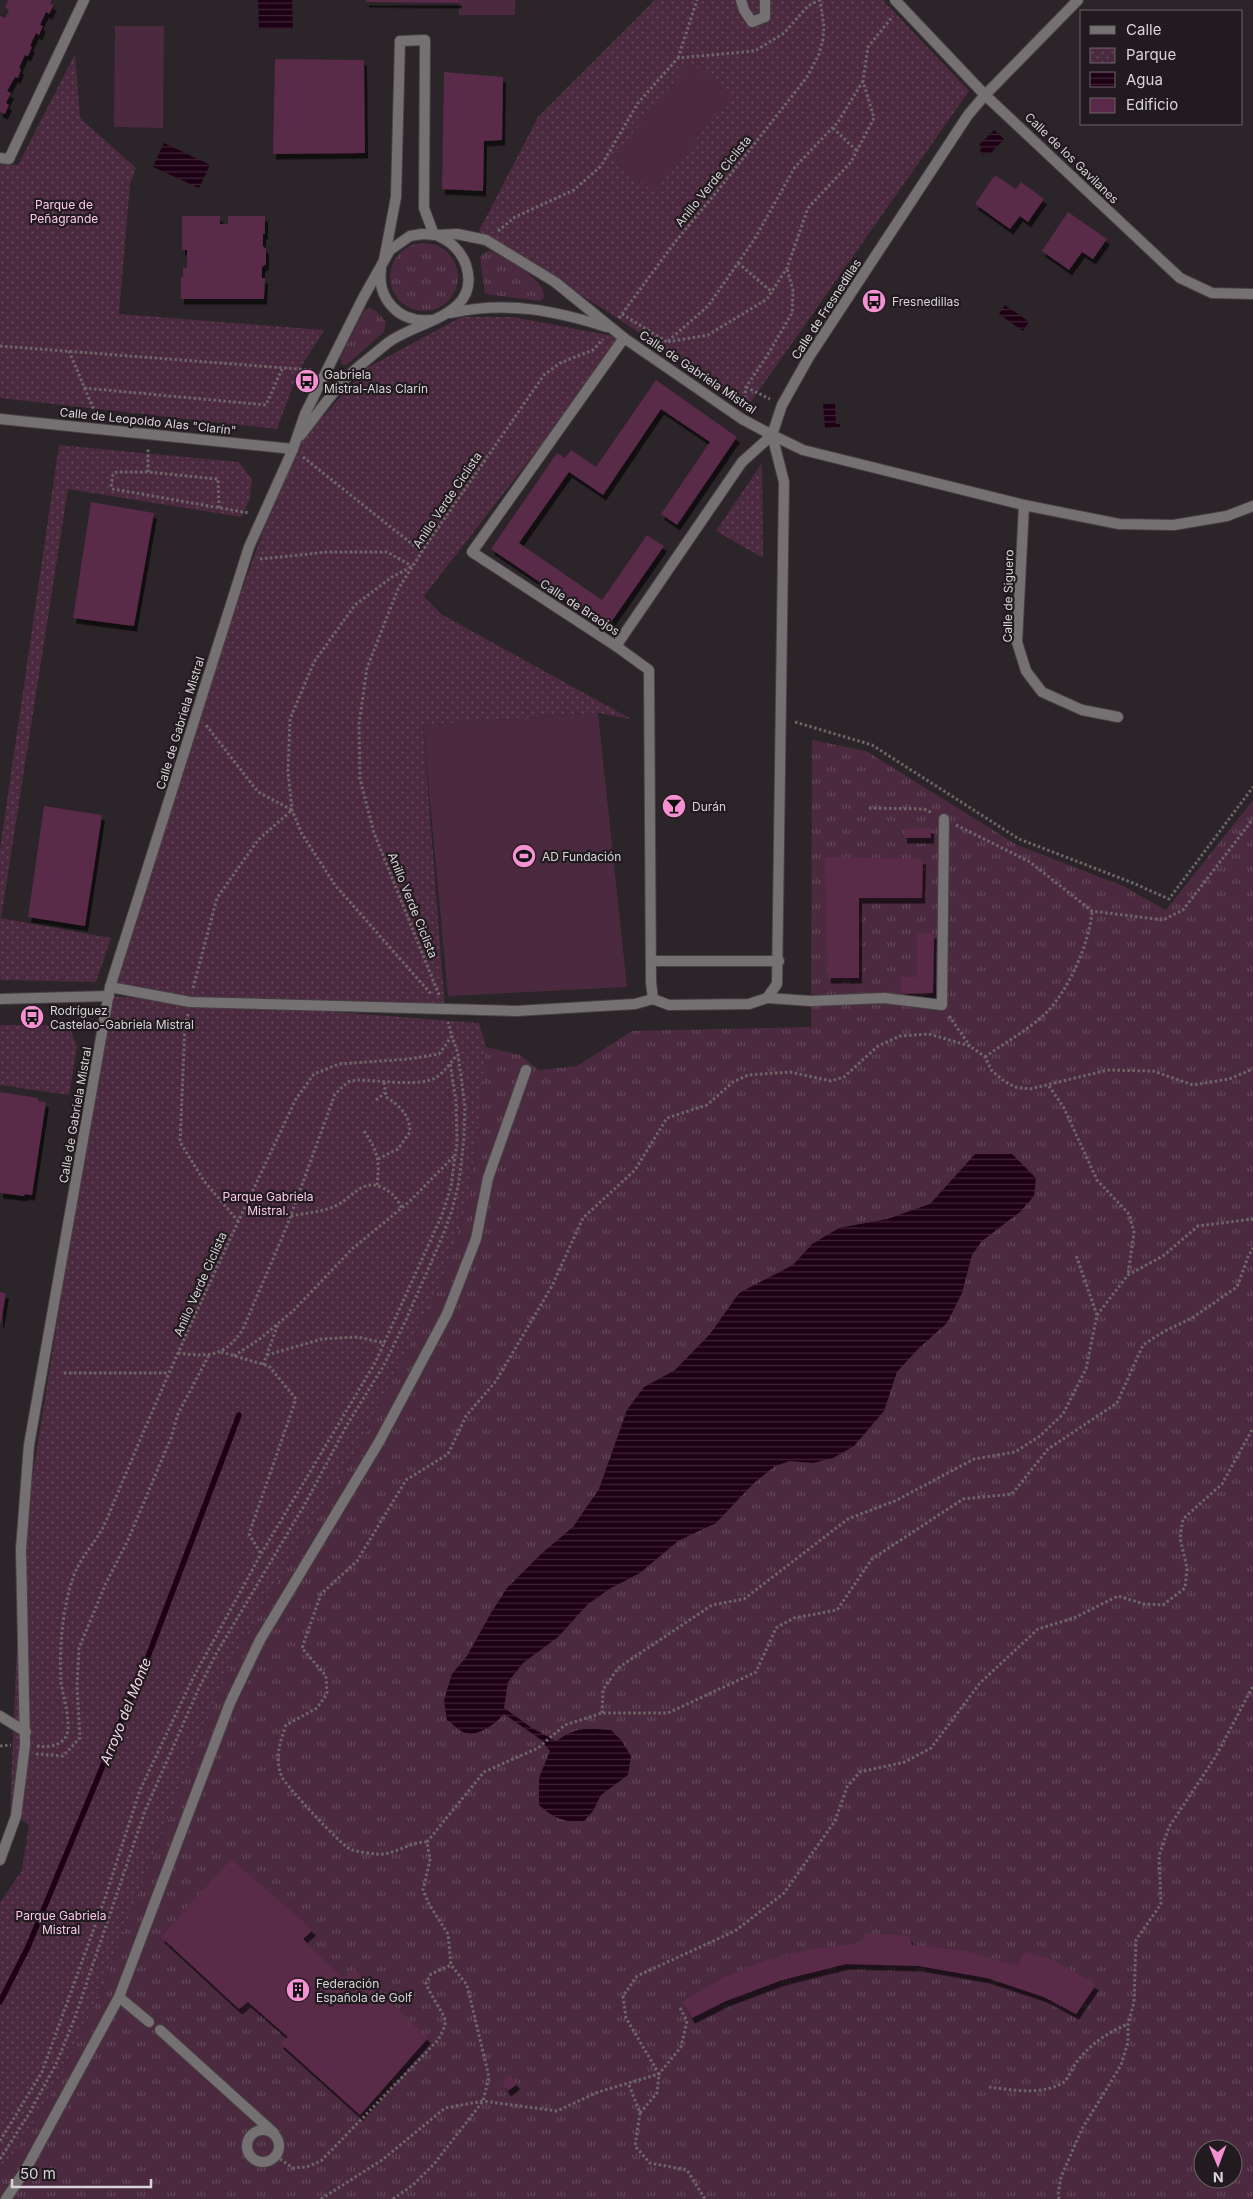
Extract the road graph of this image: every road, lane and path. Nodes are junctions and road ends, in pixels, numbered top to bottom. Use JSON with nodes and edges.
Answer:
{"nodes":[{"id":1,"x":84,"y":0,"type":"edge"},
{"id":2,"x":697,"y":0,"type":"edge"},
{"id":3,"x":741,"y":0,"type":"edge"},
{"id":4,"x":765,"y":0,"type":"edge"},
{"id":5,"x":819,"y":0,"type":"edge"},
{"id":6,"x":1078,"y":0,"type":"edge"},
{"id":7,"x":898,"y":3,"type":"edge"},
{"id":8,"x":678,"y":58,"type":"junction"},
{"id":9,"x":863,"y":81,"type":"junction"},
{"id":10,"x":985,"y":95,"type":"junction"},
{"id":11,"x":833,"y":128,"type":"junction"},
{"id":12,"x":857,"y":151,"type":"junction"},
{"id":13,"x":4,"y":158,"type":"edge"},
{"id":14,"x":435,"y":235,"type":"junction"},
{"id":15,"x":486,"y":240,"type":"junction"},
{"id":16,"x":382,"y":263,"type":"junction"},
{"id":17,"x":738,"y":264,"type":"junction"},
{"id":18,"x":787,"y":268,"type":"junction"},
{"id":19,"x":772,"y":292,"type":"junction"},
{"id":20,"x":1253,"y":294,"type":"edge"},
{"id":21,"x":449,"y":313,"type":"junction"},
{"id":22,"x":622,"y":314,"type":"junction"},
{"id":23,"x":433,"y":320,"type":"junction"},
{"id":24,"x":610,"y":328,"type":"junction"},
{"id":25,"x":624,"y":338,"type":"junction"},
{"id":26,"x":667,"y":342,"type":"junction"},
{"id":27,"x":0,"y":346,"type":"edge"},
{"id":28,"x":69,"y":351,"type":"junction"},
{"id":29,"x":282,"y":369,"type":"junction"},
{"id":30,"x":311,"y":370,"type":"dead end"},
{"id":31,"x":746,"y":386,"type":"junction"},
{"id":32,"x":84,"y":388,"type":"junction"},
{"id":33,"x":782,"y":405,"type":"junction"},
{"id":34,"x":0,"y":419,"type":"edge"},
{"id":35,"x":742,"y":419,"type":"junction"},
{"id":36,"x":102,"y":429,"type":"junction"},
{"id":37,"x":149,"y":434,"type":"junction"},
{"id":38,"x":772,"y":434,"type":"junction"},
{"id":39,"x":294,"y":445,"type":"junction"},
{"id":40,"x":148,"y":472,"type":"junction"},
{"id":41,"x":1024,"y":505,"type":"junction"},
{"id":42,"x":1253,"y":506,"type":"edge"},
{"id":43,"x":219,"y":508,"type":"junction"},
{"id":44,"x":263,"y":516,"type":"junction"},
{"id":45,"x":422,"y":552,"type":"junction"},
{"id":46,"x":245,"y":561,"type":"junction"},
{"id":47,"x":412,"y":566,"type":"junction"},
{"id":48,"x":616,"y":646,"type":"junction"},
{"id":49,"x":197,"y":713,"type":"junction"},
{"id":50,"x":1118,"y":717,"type":"dead end"},
{"id":51,"x":797,"y":723,"type":"dead end"},
{"id":52,"x":1253,"y":787,"type":"edge"},
{"id":53,"x":870,"y":808,"type":"dead end"},
{"id":54,"x":292,"y":810,"type":"junction"},
{"id":55,"x":944,"y":819,"type":"junction"},
{"id":56,"x":1253,"y":819,"type":"edge"},
{"id":57,"x":1092,"y":910,"type":"junction"},
{"id":58,"x":651,"y":961,"type":"junction"},
{"id":59,"x":779,"y":961,"type":"junction"},
{"id":60,"x":109,"y":991,"type":"junction"},
{"id":61,"x":767,"y":998,"type":"junction"},
{"id":62,"x":0,"y":999,"type":"edge"},
{"id":63,"x":653,"y":999,"type":"junction"},
{"id":64,"x":942,"y":1005,"type":"junction"},
{"id":65,"x":445,"y":1010,"type":"junction"},
{"id":66,"x":452,"y":1036,"type":"junction"},
{"id":67,"x":970,"y":1046,"type":"junction"},
{"id":68,"x":458,"y":1054,"type":"junction"},
{"id":69,"x":985,"y":1056,"type":"junction"},
{"id":70,"x":450,"y":1063,"type":"junction"},
{"id":71,"x":1253,"y":1069,"type":"edge"},
{"id":72,"x":526,"y":1070,"type":"dead end"},
{"id":73,"x":384,"y":1081,"type":"junction"},
{"id":74,"x":1048,"y":1086,"type":"junction"},
{"id":75,"x":385,"y":1093,"type":"junction"},
{"id":76,"x":376,"y":1100,"type":"dead end"},
{"id":77,"x":364,"y":1131,"type":"dead end"},
{"id":78,"x":456,"y":1154,"type":"junction"},
{"id":79,"x":378,"y":1159,"type":"junction"},
{"id":80,"x":377,"y":1185,"type":"junction"},
{"id":81,"x":402,"y":1209,"type":"junction"},
{"id":82,"x":291,"y":1216,"type":"junction"},
{"id":83,"x":1253,"y":1219,"type":"edge"},
{"id":84,"x":1253,"y":1248,"type":"edge"},
{"id":85,"x":1076,"y":1255,"type":"dead end"},
{"id":86,"x":1128,"y":1275,"type":"junction"},
{"id":87,"x":1097,"y":1316,"type":"junction"},
{"id":88,"x":279,"y":1323,"type":"junction"},
{"id":89,"x":384,"y":1343,"type":"junction"},
{"id":90,"x":221,"y":1352,"type":"junction"},
{"id":91,"x":178,"y":1353,"type":"junction"},
{"id":92,"x":209,"y":1355,"type":"junction"},
{"id":93,"x":267,"y":1355,"type":"junction"},
{"id":94,"x":234,"y":1356,"type":"junction"},
{"id":95,"x":263,"y":1365,"type":"junction"},
{"id":96,"x":64,"y":1373,"type":"dead end"},
{"id":97,"x":169,"y":1373,"type":"junction"},
{"id":98,"x":1253,"y":1428,"type":"edge"},
{"id":99,"x":261,"y":1554,"type":"junction"},
{"id":100,"x":1253,"y":1686,"type":"edge"},
{"id":101,"x":602,"y":1713,"type":"junction"},
{"id":102,"x":0,"y":1716,"type":"edge"},
{"id":103,"x":26,"y":1732,"type":"junction"},
{"id":104,"x":0,"y":1746,"type":"edge"},
{"id":105,"x":25,"y":1749,"type":"junction"},
{"id":106,"x":427,"y":1842,"type":"junction"},
{"id":107,"x":0,"y":1860,"type":"edge"},
{"id":108,"x":451,"y":1964,"type":"junction"},
{"id":109,"x":119,"y":1996,"type":"junction"},
{"id":110,"x":680,"y":2006,"type":"dead end"},
{"id":111,"x":149,"y":2022,"type":"dead end"},
{"id":112,"x":1128,"y":2024,"type":"junction"},
{"id":113,"x":160,"y":2030,"type":"dead end"},
{"id":114,"x":659,"y":2074,"type":"junction"},
{"id":115,"x":629,"y":2084,"type":"junction"},
{"id":116,"x":989,"y":2087,"type":"dead end"},
{"id":117,"x":483,"y":2101,"type":"junction"},
{"id":118,"x":640,"y":2113,"type":"junction"},
{"id":119,"x":274,"y":2133,"type":"junction"},
{"id":120,"x":0,"y":2141,"type":"edge"},
{"id":121,"x":276,"y":2156,"type":"junction"},
{"id":122,"x":0,"y":2159,"type":"edge"},
{"id":123,"x":6,"y":2199,"type":"edge"},
{"id":124,"x":322,"y":2199,"type":"edge"},
{"id":125,"x":392,"y":2199,"type":"edge"},
{"id":126,"x":705,"y":2199,"type":"edge"},
{"id":127,"x":1059,"y":2199,"type":"edge"}],
"edges":[{"from":1,"to":13,"type":"street"},
{"from":2,"to":8,"type":"path"},
{"from":3,"to":4,"type":"street"},
{"from":5,"to":8,"type":"path"},
{"from":5,"to":22,"type":"path","name":"Anillo Verde Ciclista"},
{"from":6,"to":10,"type":"street","name":"Calle de Fresnedillas"},
{"from":7,"to":9,"type":"path"},
{"from":7,"to":10,"type":"street","name":"Calle de los Gavilanes"},
{"from":8,"to":15,"type":"path"},
{"from":9,"to":11,"type":"path"},
{"from":9,"to":12,"type":"path"},
{"from":10,"to":20,"type":"street","name":"Calle de los Gavilanes"},
{"from":10,"to":33,"type":"street","name":"Calle de Fresnedillas"},
{"from":11,"to":12,"type":"path"},
{"from":11,"to":17,"type":"path"},
{"from":12,"to":18,"type":"path"},
{"from":14,"to":15,"type":"street","name":"Calle de Gabriela Mistral"},
{"from":14,"to":16,"type":"street","name":"Calle de Gabriela Mistral"},
{"from":14,"to":16,"type":"street"},
{"from":14,"to":21,"type":"street","name":"Calle de Gabriela Mistral"},
{"from":15,"to":24,"type":"street","name":"Calle de Gabriela Mistral"},
{"from":16,"to":23,"type":"street","name":"Calle de Gabriela Mistral"},
{"from":16,"to":39,"type":"street","name":"Calle de Gabriela Mistral"},
{"from":17,"to":19,"type":"path"},
{"from":17,"to":26,"type":"path"},
{"from":18,"to":19,"type":"path"},
{"from":18,"to":31,"type":"path"},
{"from":19,"to":26,"type":"path"},
{"from":21,"to":23,"type":"street","name":"Calle de Gabriela Mistral"},
{"from":21,"to":24,"type":"street","name":"Calle de Gabriela Mistral"},
{"from":22,"to":24,"type":"path","name":"Anillo Verde Ciclista"},
{"from":22,"to":26,"type":"path"},
{"from":23,"to":39,"type":"street","name":"Calle de Gabriela Mistral"},
{"from":24,"to":25,"type":"street","name":"Calle de Gabriela Mistral"},
{"from":24,"to":45,"type":"path","name":"Anillo Verde Ciclista"},
{"from":25,"to":35,"type":"street","name":"Calle de Gabriela Mistral"},
{"from":25,"to":48,"type":"street","name":"Calle de Braojos"},
{"from":27,"to":28,"type":"path"},
{"from":28,"to":29,"type":"path"},
{"from":28,"to":32,"type":"path"},
{"from":29,"to":30,"type":"path"},
{"from":29,"to":32,"type":"path"},
{"from":31,"to":33,"type":"path"},
{"from":31,"to":35,"type":"path"},
{"from":32,"to":36,"type":"path"},
{"from":33,"to":38,"type":"street","name":"Calle de Fresnedillas"},
{"from":34,"to":36,"type":"street","name":"Calle de Leopoldo Alas \"Clarín\""},
{"from":35,"to":38,"type":"street","name":"Calle de Gabriela Mistral"},
{"from":36,"to":37,"type":"street","name":"Calle de Leopoldo Alas \"Clarín\""},
{"from":37,"to":39,"type":"street","name":"Calle de Leopoldo Alas \"Clarín\""},
{"from":37,"to":40,"type":"path"},
{"from":38,"to":41,"type":"street"},
{"from":38,"to":48,"type":"street","name":"Calle de Fresnedillas"},
{"from":38,"to":59,"type":"street"},
{"from":39,"to":44,"type":"street","name":"Calle de Gabriela Mistral"},
{"from":39,"to":45,"type":"path"},
{"from":40,"to":43,"type":"path"},
{"from":40,"to":43,"type":"path"},
{"from":41,"to":42,"type":"street"},
{"from":41,"to":50,"type":"street","name":"Calle de Siguero"},
{"from":43,"to":44,"type":"path"},
{"from":44,"to":46,"type":"street","name":"Calle de Gabriela Mistral"},
{"from":45,"to":47,"type":"path","name":"Anillo Verde Ciclista"},
{"from":46,"to":47,"type":"path"},
{"from":46,"to":49,"type":"street","name":"Calle de Gabriela Mistral"},
{"from":47,"to":54,"type":"path"},
{"from":47,"to":65,"type":"path","name":"Anillo Verde Ciclista"},
{"from":48,"to":58,"type":"street","name":"Calle de Braojos"},
{"from":49,"to":54,"type":"path"},
{"from":49,"to":60,"type":"street","name":"Calle de Gabriela Mistral"},
{"from":51,"to":52,"type":"path"},
{"from":53,"to":55,"type":"path"},
{"from":54,"to":65,"type":"path"},
{"from":55,"to":57,"type":"path"},
{"from":55,"to":64,"type":"street"},
{"from":56,"to":57,"type":"path"},
{"from":57,"to":69,"type":"path"},
{"from":58,"to":59,"type":"street"},
{"from":58,"to":63,"type":"street","name":"Calle de Braojos"},
{"from":59,"to":61,"type":"street"},
{"from":60,"to":62,"type":"street"},
{"from":60,"to":65,"type":"street"},
{"from":60,"to":103,"type":"street","name":"Calle de Gabriela Mistral"},
{"from":61,"to":63,"type":"street"},
{"from":61,"to":64,"type":"street"},
{"from":63,"to":65,"type":"street"},
{"from":64,"to":67,"type":"path"},
{"from":65,"to":66,"type":"path","name":"Anillo Verde Ciclista"},
{"from":66,"to":68,"type":"path"},
{"from":66,"to":91,"type":"path","name":"Anillo Verde Ciclista"},
{"from":67,"to":69,"type":"path"},
{"from":67,"to":106,"type":"path"},
{"from":68,"to":70,"type":"path"},
{"from":68,"to":122,"type":"path"},
{"from":69,"to":74,"type":"path"},
{"from":70,"to":73,"type":"path"},
{"from":70,"to":78,"type":"path"},
{"from":71,"to":74,"type":"path"},
{"from":72,"to":109,"type":"street"},
{"from":73,"to":75,"type":"path"},
{"from":73,"to":82,"type":"path"},
{"from":74,"to":86,"type":"path"},
{"from":75,"to":76,"type":"path"},
{"from":75,"to":79,"type":"path"},
{"from":77,"to":79,"type":"path"},
{"from":78,"to":81,"type":"path"},
{"from":78,"to":89,"type":"path"},
{"from":79,"to":80,"type":"path"},
{"from":80,"to":81,"type":"path"},
{"from":80,"to":82,"type":"path"},
{"from":81,"to":88,"type":"path"},
{"from":82,"to":90,"type":"path"},
{"from":83,"to":86,"type":"path"},
{"from":84,"to":101,"type":"path"},
{"from":85,"to":87,"type":"path"},
{"from":86,"to":87,"type":"path"},
{"from":87,"to":101,"type":"path"},
{"from":88,"to":93,"type":"path"},
{"from":88,"to":94,"type":"path"},
{"from":89,"to":93,"type":"path"},
{"from":89,"to":99,"type":"path"},
{"from":90,"to":92,"type":"path"},
{"from":90,"to":94,"type":"path"},
{"from":91,"to":92,"type":"path"},
{"from":91,"to":97,"type":"path","name":"Anillo Verde Ciclista"},
{"from":92,"to":105,"type":"path"},
{"from":93,"to":95,"type":"path"},
{"from":94,"to":95,"type":"path"},
{"from":95,"to":99,"type":"path"},
{"from":96,"to":97,"type":"path"},
{"from":97,"to":105,"type":"path","name":"Anillo Verde Ciclista"},
{"from":98,"to":114,"type":"path"},
{"from":99,"to":120,"type":"path"},
{"from":100,"to":112,"type":"path"},
{"from":101,"to":106,"type":"path"},
{"from":102,"to":103,"type":"street"},
{"from":103,"to":105,"type":"street","name":"Calle de Gabriela Mistral"},
{"from":104,"to":105,"type":"path","name":"Anillo Verde Ciclista"},
{"from":105,"to":107,"type":"street","name":"Calle de Gabriela Mistral"},
{"from":106,"to":108,"type":"path"},
{"from":108,"to":117,"type":"path"},
{"from":108,"to":121,"type":"path"},
{"from":109,"to":111,"type":"street"},
{"from":109,"to":123,"type":"street"},
{"from":110,"to":114,"type":"path"},
{"from":112,"to":116,"type":"path"},
{"from":112,"to":127,"type":"path"},
{"from":113,"to":119,"type":"street"},
{"from":114,"to":115,"type":"path"},
{"from":114,"to":118,"type":"path"},
{"from":115,"to":117,"type":"path"},
{"from":115,"to":118,"type":"path"},
{"from":117,"to":124,"type":"path"},
{"from":117,"to":125,"type":"path"},
{"from":118,"to":126,"type":"path"},
{"from":119,"to":121,"type":"street"},
{"from":119,"to":121,"type":"street"}]}
